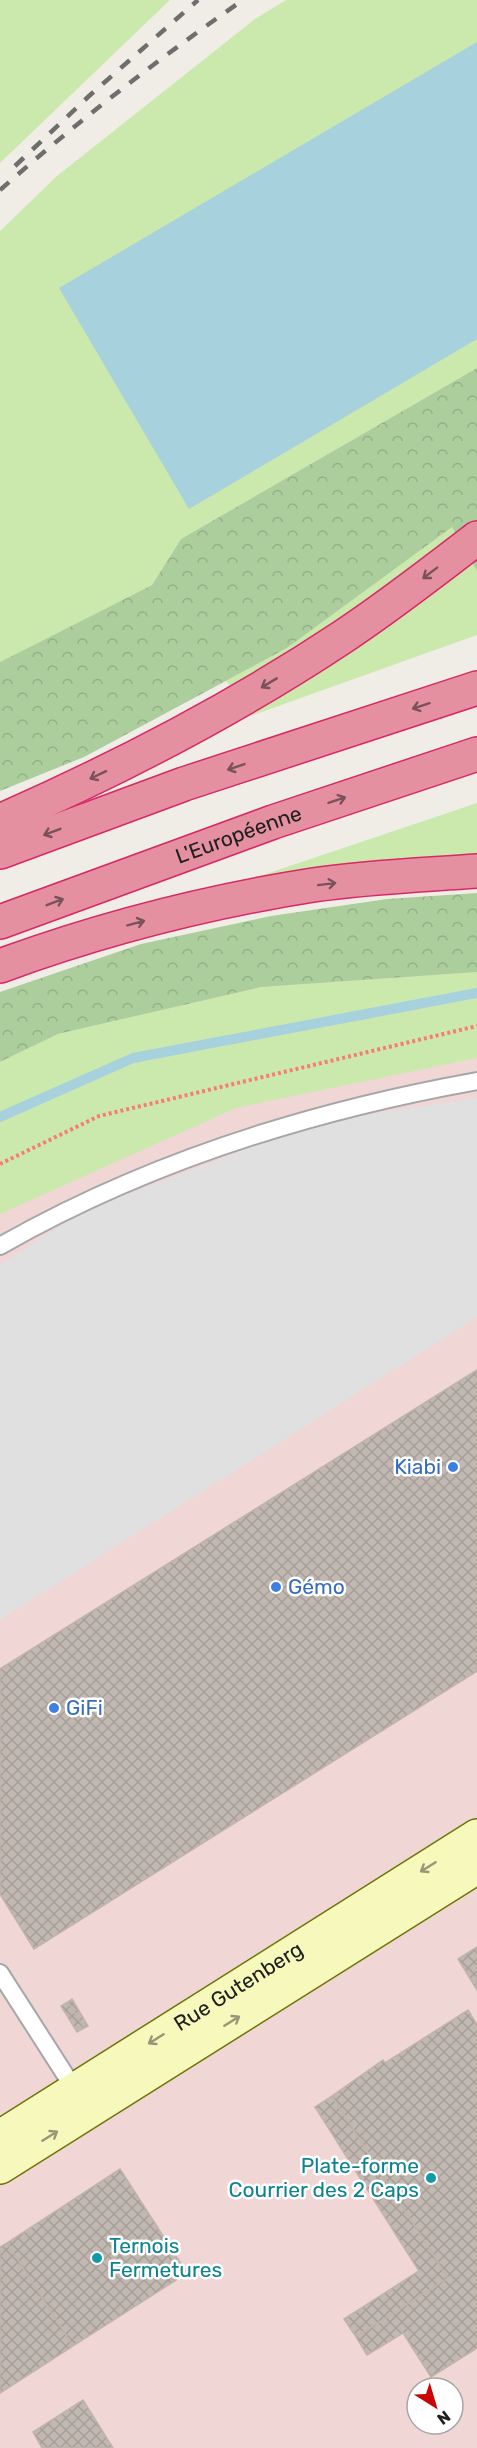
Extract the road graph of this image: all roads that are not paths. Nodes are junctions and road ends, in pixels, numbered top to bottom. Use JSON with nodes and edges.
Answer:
{"nodes":[{"id":1,"x":477,"y":538,"type":"edge"},
{"id":2,"x":477,"y":688,"type":"edge"},
{"id":3,"x":477,"y":754,"type":"edge"},
{"id":4,"x":0,"y":821,"type":"edge"},
{"id":5,"x":0,"y":852,"type":"edge"},
{"id":6,"x":477,"y":871,"type":"edge"},
{"id":7,"x":0,"y":922,"type":"edge"},
{"id":8,"x":0,"y":966,"type":"edge"},
{"id":9,"x":477,"y":1082,"type":"edge"},
{"id":10,"x":0,"y":1246,"type":"edge"},
{"id":11,"x":477,"y":1836,"type":"edge"},
{"id":12,"x":477,"y":1867,"type":"edge"},
{"id":13,"x":0,"y":1973,"type":"edge"},
{"id":14,"x":75,"y":2090,"type":"junction"},
{"id":15,"x":0,"y":2137,"type":"edge"},
{"id":16,"x":0,"y":2167,"type":"edge"}],
"edges":[{"from":1,"to":4,"type":"highway","one_way":true},
{"from":2,"to":5,"type":"highway","one_way":true},
{"from":7,"to":3,"type":"highway","name":"L'Européenne","one_way":true},
{"from":8,"to":6,"type":"highway","one_way":true},
{"from":9,"to":10,"type":"lane"},
{"from":11,"to":14,"type":"street","name":"Rue Gutenberg","one_way":true},
{"from":16,"to":12,"type":"street","name":"Rue Gutenberg","one_way":true},
{"from":13,"to":14,"type":"lane"},
{"from":14,"to":15,"type":"street","name":"Rue Gutenberg"}]}
